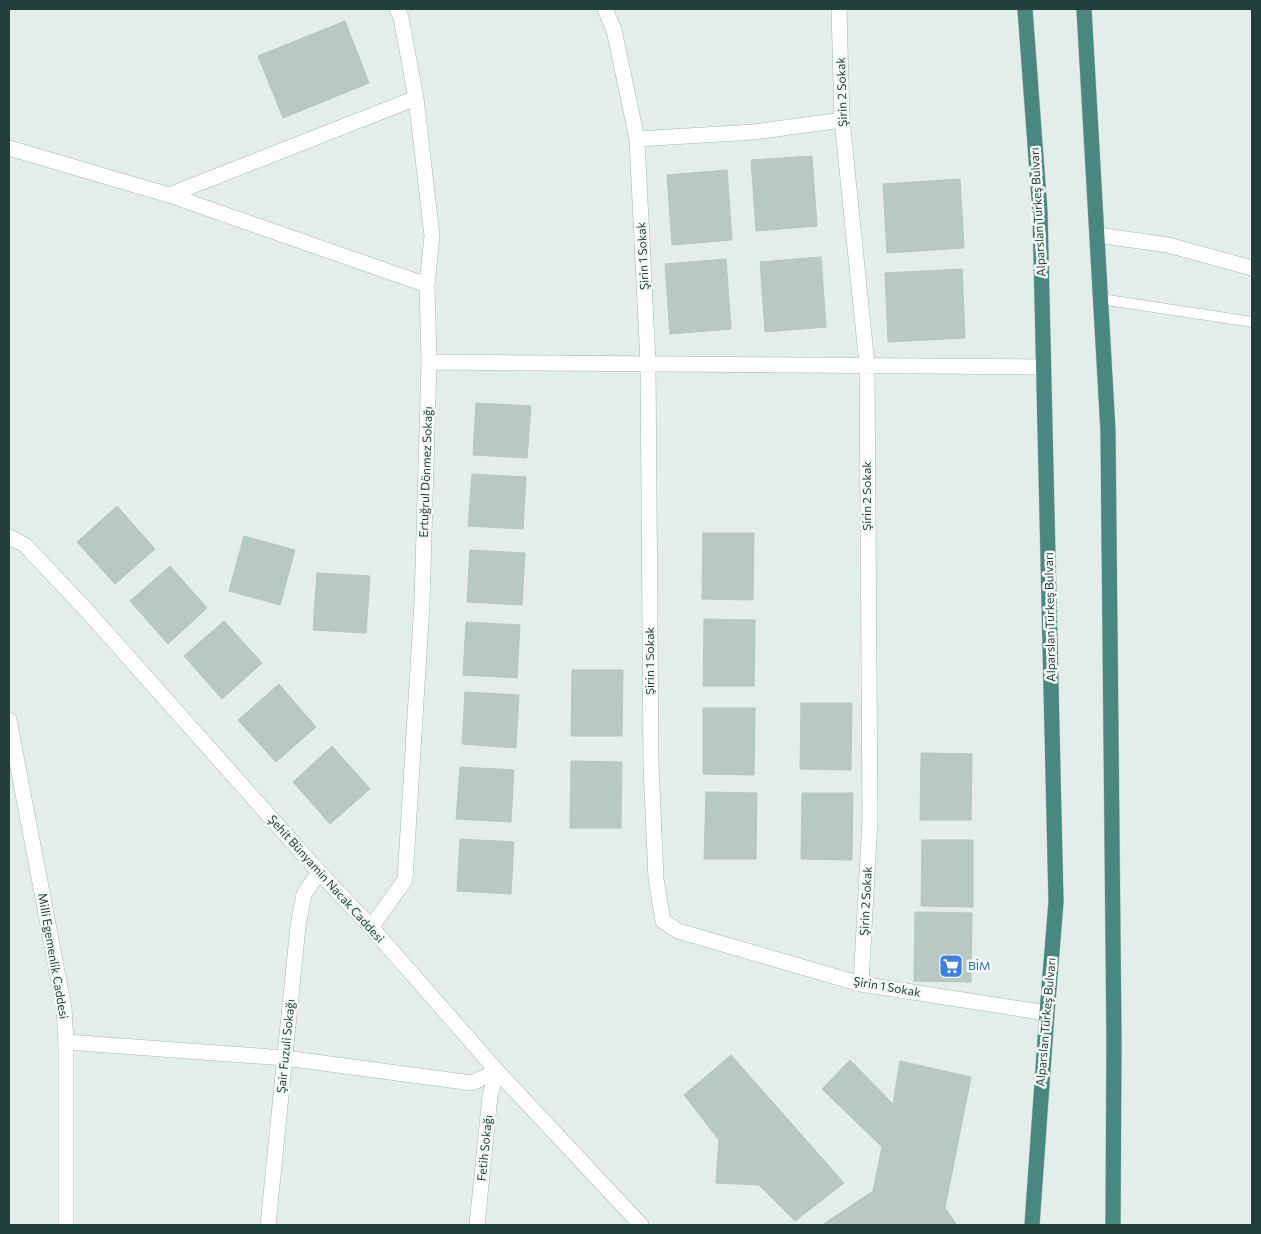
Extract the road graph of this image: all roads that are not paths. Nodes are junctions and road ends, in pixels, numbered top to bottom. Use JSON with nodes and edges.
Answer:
{"nodes":[{"id":1,"x":397,"y":9,"type":"edge"},
{"id":2,"x":605,"y":9,"type":"edge"},
{"id":3,"x":839,"y":9,"type":"edge"},
{"id":4,"x":1025,"y":9,"type":"edge"},
{"id":5,"x":1084,"y":9,"type":"edge"},
{"id":6,"x":416,"y":98,"type":"junction"},
{"id":7,"x":842,"y":120,"type":"junction"},
{"id":8,"x":637,"y":139,"type":"junction"},
{"id":9,"x":9,"y":148,"type":"edge"},
{"id":10,"x":170,"y":195,"type":"junction"},
{"id":11,"x":1097,"y":235,"type":"junction"},
{"id":12,"x":1252,"y":268,"type":"edge"},
{"id":13,"x":427,"y":286,"type":"junction"},
{"id":14,"x":1101,"y":299,"type":"junction"},
{"id":15,"x":1252,"y":322,"type":"edge"},
{"id":16,"x":429,"y":362,"type":"junction"},
{"id":17,"x":648,"y":363,"type":"junction"},
{"id":18,"x":867,"y":365,"type":"junction"},
{"id":19,"x":1044,"y":367,"type":"junction"},
{"id":20,"x":9,"y":537,"type":"edge"},
{"id":21,"x":9,"y":720,"type":"edge"},
{"id":22,"x":318,"y":872,"type":"junction"},
{"id":23,"x":371,"y":927,"type":"junction"},
{"id":24,"x":861,"y":984,"type":"junction"},
{"id":25,"x":1046,"y":1013,"type":"junction"},
{"id":26,"x":66,"y":1042,"type":"junction"},
{"id":27,"x":285,"y":1058,"type":"junction"},
{"id":28,"x":497,"y":1071,"type":"junction"},
{"id":29,"x":66,"y":1225,"type":"edge"},
{"id":30,"x":268,"y":1225,"type":"edge"},
{"id":31,"x":477,"y":1225,"type":"edge"},
{"id":32,"x":641,"y":1225,"type":"edge"},
{"id":33,"x":1032,"y":1225,"type":"edge"},
{"id":34,"x":1113,"y":1225,"type":"edge"}],
"edges":[{"from":1,"to":6,"type":"street","name":"Ertuğrul Dönmez Sokağı"},
{"from":2,"to":8,"type":"street","name":"Şirin 1 Sokak"},
{"from":3,"to":7,"type":"street","name":"Şirin 2 Sokak"},
{"from":4,"to":19,"type":"highway","name":"Alparslan Türkeş Bulvarı"},
{"from":5,"to":11,"type":"highway"},
{"from":6,"to":10,"type":"street"},
{"from":6,"to":13,"type":"street","name":"Ertuğrul Dönmez Sokağı"},
{"from":7,"to":8,"type":"street"},
{"from":7,"to":18,"type":"street","name":"Şirin 2 Sokak"},
{"from":8,"to":17,"type":"street","name":"Şirin 1 Sokak"},
{"from":9,"to":10,"type":"street"},
{"from":10,"to":13,"type":"street"},
{"from":11,"to":12,"type":"street"},
{"from":11,"to":14,"type":"highway"},
{"from":13,"to":16,"type":"street","name":"Ertuğrul Dönmez Sokağı"},
{"from":14,"to":15,"type":"lane"},
{"from":14,"to":34,"type":"highway"},
{"from":16,"to":17,"type":"street"},
{"from":16,"to":23,"type":"street","name":"Ertuğrul Dönmez Sokağı"},
{"from":17,"to":18,"type":"street"},
{"from":17,"to":24,"type":"street","name":"Şirin 1 Sokak"},
{"from":18,"to":19,"type":"street"},
{"from":18,"to":24,"type":"street","name":"Şirin 2 Sokak"},
{"from":19,"to":25,"type":"highway","name":"Alparslan Türkeş Bulvarı"},
{"from":20,"to":22,"type":"street","name":"Şehit Bünyamin Nacak Caddesi"},
{"from":21,"to":26,"type":"street","name":"Milli Egemenlik Caddesi"},
{"from":22,"to":23,"type":"street","name":"Şehit Bünyamin Nacak Caddesi"},
{"from":22,"to":27,"type":"street","name":"Şair Fuzuli Sokağı"},
{"from":23,"to":28,"type":"street","name":"Şehit Bünyamin Nacak Caddesi"},
{"from":24,"to":25,"type":"street","name":"Şirin 1 Sokak"},
{"from":25,"to":33,"type":"highway","name":"Alparslan Türkeş Bulvarı"},
{"from":26,"to":27,"type":"street"},
{"from":26,"to":29,"type":"street","name":"Milli Egemenlik Caddesi"},
{"from":27,"to":28,"type":"street"},
{"from":27,"to":30,"type":"street","name":"Şair Fuzuli Sokağı"},
{"from":28,"to":31,"type":"street","name":"Fetih Sokağı"},
{"from":28,"to":32,"type":"street","name":"Şehit Bünyamin Nacak Caddesi"}]}
